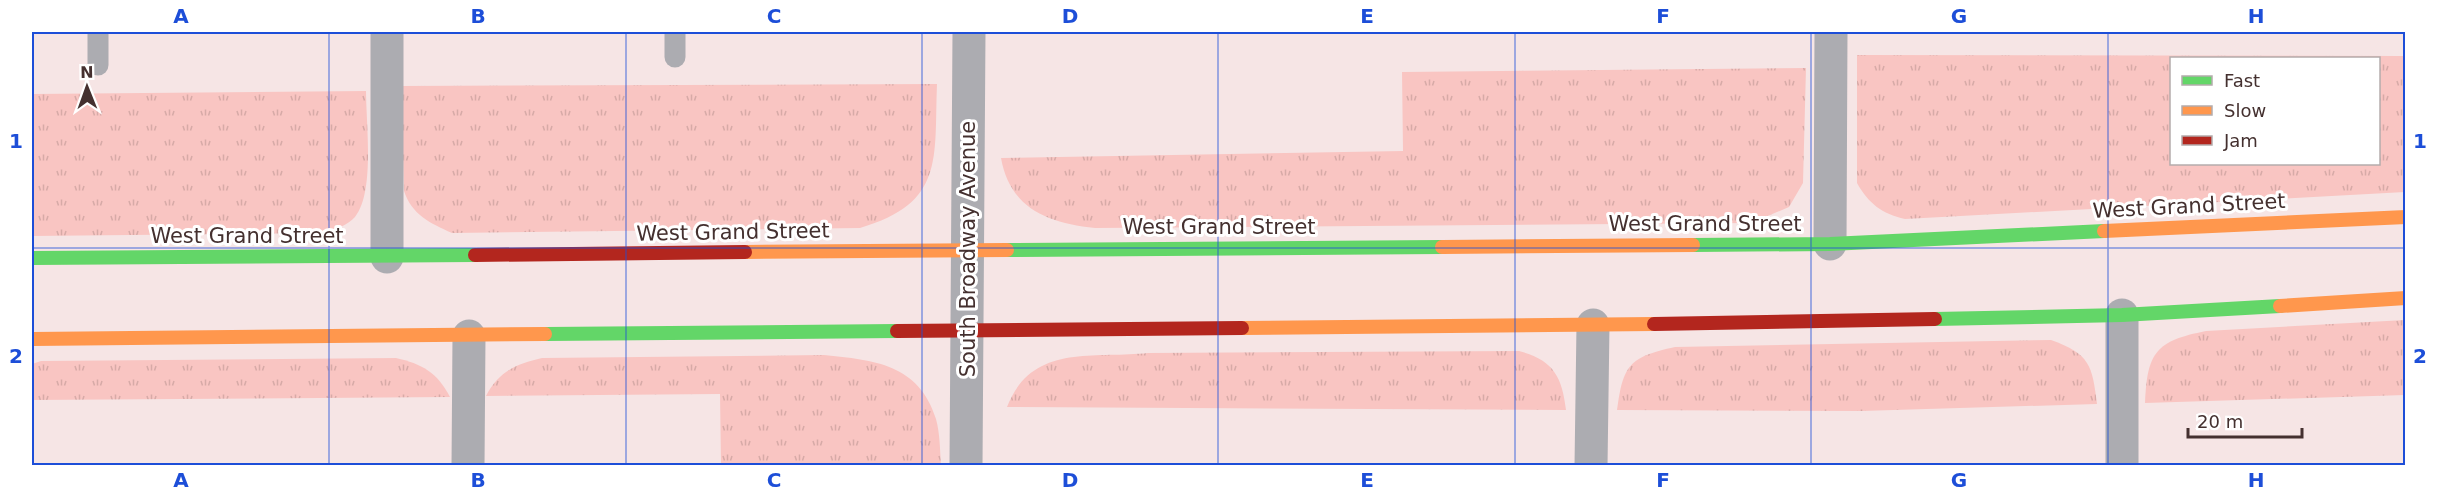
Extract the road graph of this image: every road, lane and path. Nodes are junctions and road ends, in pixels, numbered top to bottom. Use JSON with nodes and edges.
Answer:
{"nodes":[{"id":1,"x":98,"y":32,"type":"edge"},
{"id":2,"x":387,"y":32,"type":"edge"},
{"id":3,"x":675,"y":32,"type":"edge"},
{"id":4,"x":969,"y":32,"type":"edge"},
{"id":5,"x":1832,"y":32,"type":"edge"},
{"id":6,"x":675,"y":57,"type":"dead end"},
{"id":7,"x":98,"y":65,"type":"dead end"},
{"id":8,"x":2406,"y":217,"type":"edge"},
{"id":9,"x":1830,"y":244,"type":"junction"},
{"id":10,"x":968,"y":250,"type":"junction"},
{"id":11,"x":387,"y":256,"type":"junction"},
{"id":12,"x":32,"y":258,"type":"edge"},
{"id":13,"x":2406,"y":298,"type":"edge"},
{"id":14,"x":2122,"y":315,"type":"junction"},
{"id":15,"x":1593,"y":325,"type":"junction"},
{"id":16,"x":967,"y":329,"type":"junction"},
{"id":17,"x":469,"y":336,"type":"junction"},
{"id":18,"x":32,"y":339,"type":"edge"},
{"id":19,"x":468,"y":465,"type":"edge"},
{"id":20,"x":966,"y":465,"type":"edge"},
{"id":21,"x":1591,"y":465,"type":"edge"},
{"id":22,"x":2122,"y":465,"type":"edge"}],
"edges":[{"from":1,"to":7,"type":"lane"},
{"from":2,"to":11,"type":"street"},
{"from":3,"to":6,"type":"lane"},
{"from":4,"to":10,"type":"street","name":"South Broadway Avenue"},
{"from":5,"to":9,"type":"street"},
{"from":8,"to":9,"type":"main road","name":"West Grand Street"},
{"from":9,"to":10,"type":"main road","name":"West Grand Street"},
{"from":10,"to":11,"type":"main road","name":"West Grand Street"},
{"from":10,"to":16,"type":"street","name":"South Broadway Avenue"},
{"from":11,"to":12,"type":"main road","name":"West Grand Street"},
{"from":13,"to":14,"type":"main road"},
{"from":14,"to":15,"type":"main road"},
{"from":14,"to":22,"type":"street"},
{"from":15,"to":16,"type":"main road"},
{"from":15,"to":21,"type":"street"},
{"from":16,"to":17,"type":"main road"},
{"from":16,"to":20,"type":"street","name":"South Broadway Avenue"},
{"from":17,"to":18,"type":"main road"},
{"from":17,"to":19,"type":"street"}]}
